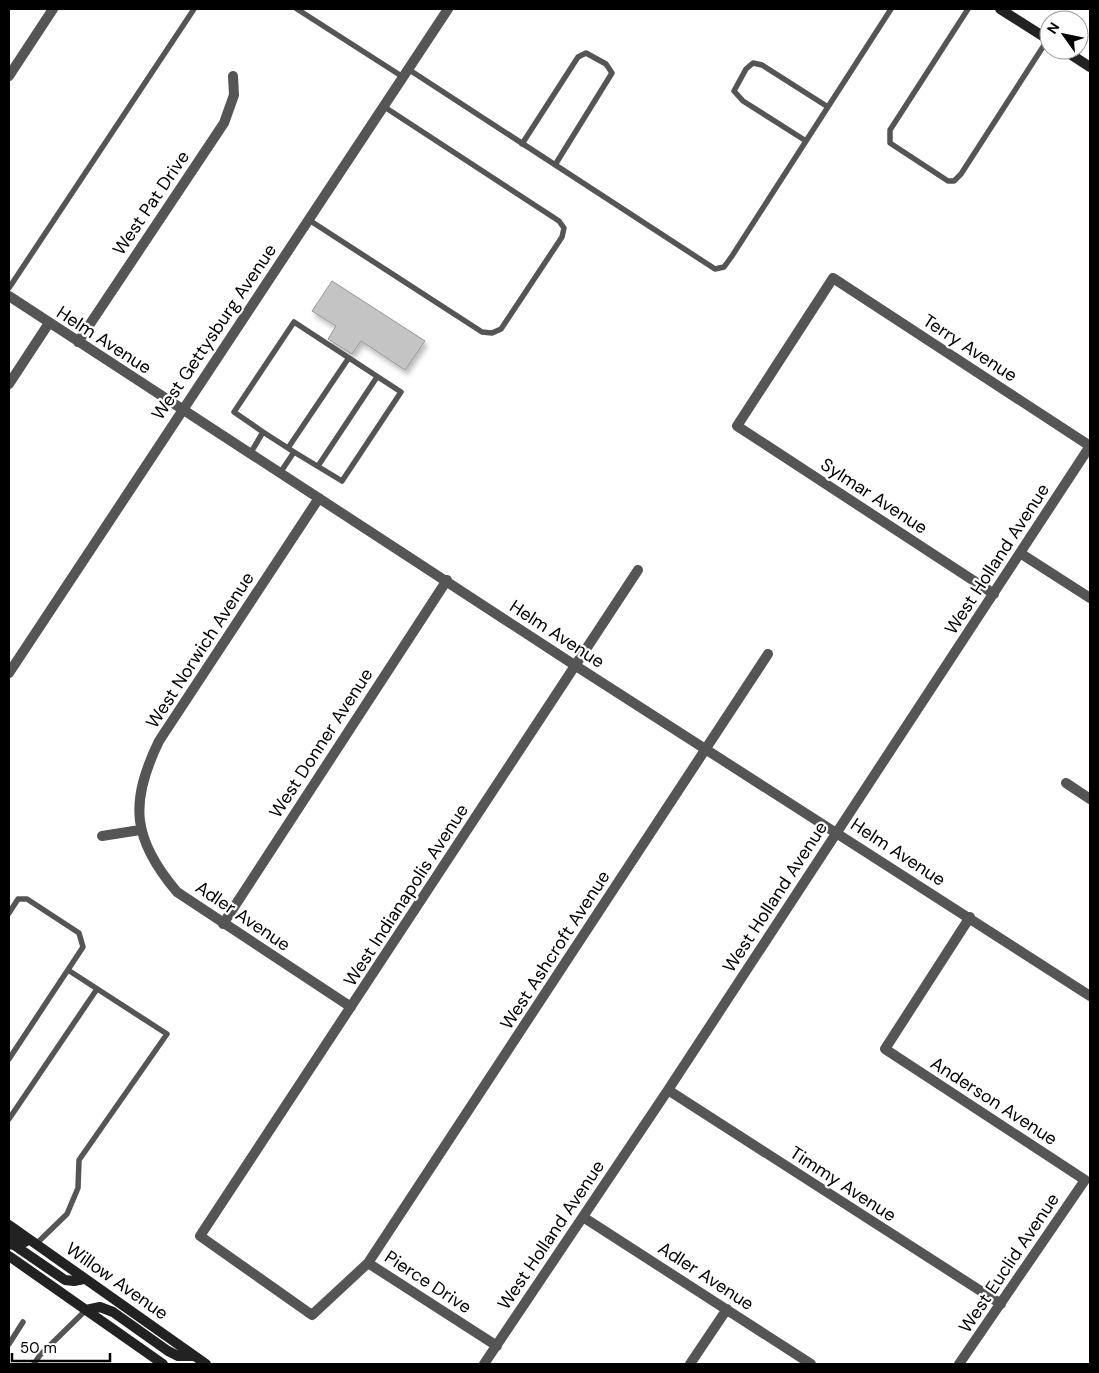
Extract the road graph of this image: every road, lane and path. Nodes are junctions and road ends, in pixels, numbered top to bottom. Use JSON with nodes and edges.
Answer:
{"nodes":[{"id":1,"x":53,"y":9,"type":"edge"},
{"id":2,"x":194,"y":9,"type":"edge"},
{"id":3,"x":297,"y":9,"type":"edge"},
{"id":4,"x":448,"y":9,"type":"edge"},
{"id":5,"x":891,"y":9,"type":"edge"},
{"id":6,"x":968,"y":9,"type":"edge"},
{"id":7,"x":1000,"y":9,"type":"edge"},
{"id":8,"x":1039,"y":34,"type":"edge"},
{"id":9,"x":1039,"y":54,"type":"edge"},
{"id":10,"x":1079,"y":60,"type":"edge"},
{"id":11,"x":1090,"y":67,"type":"edge"},
{"id":12,"x":406,"y":73,"type":"junction"},
{"id":13,"x":9,"y":76,"type":"edge"},
{"id":14,"x":233,"y":76,"type":"dead end"},
{"id":15,"x":384,"y":106,"type":"junction"},
{"id":16,"x":828,"y":107,"type":"junction"},
{"id":17,"x":806,"y":141,"type":"junction"},
{"id":18,"x":522,"y":144,"type":"junction"},
{"id":19,"x":555,"y":165,"type":"junction"},
{"id":20,"x":309,"y":220,"type":"junction"},
{"id":21,"x":833,"y":278,"type":"joint"},
{"id":22,"x":9,"y":288,"type":"edge"},
{"id":23,"x":9,"y":296,"type":"edge"},
{"id":24,"x":49,"y":323,"type":"junction"},
{"id":25,"x":78,"y":342,"type":"junction"},
{"id":26,"x":348,"y":359,"type":"junction"},
{"id":27,"x":377,"y":377,"type":"junction"},
{"id":28,"x":9,"y":384,"type":"edge"},
{"id":29,"x":182,"y":410,"type":"junction"},
{"id":30,"x":263,"y":432,"type":"junction"},
{"id":31,"x":1090,"y":446,"type":"edge"},
{"id":32,"x":288,"y":448,"type":"junction"},
{"id":33,"x":294,"y":452,"type":"junction"},
{"id":34,"x":250,"y":454,"type":"junction"},
{"id":35,"x":318,"y":466,"type":"junction"},
{"id":36,"x":280,"y":473,"type":"junction"},
{"id":37,"x":319,"y":498,"type":"junction"},
{"id":38,"x":1020,"y":554,"type":"junction"},
{"id":39,"x":638,"y":570,"type":"dead end"},
{"id":40,"x":448,"y":580,"type":"junction"},
{"id":41,"x":994,"y":594,"type":"junction"},
{"id":42,"x":1090,"y":598,"type":"edge"},
{"id":43,"x":768,"y":654,"type":"dead end"},
{"id":44,"x":576,"y":666,"type":"junction"},
{"id":45,"x":9,"y":673,"type":"edge"},
{"id":46,"x":707,"y":749,"type":"junction"},
{"id":47,"x":1066,"y":783,"type":"dead end"},
{"id":48,"x":1090,"y":799,"type":"edge"},
{"id":49,"x":140,"y":830,"type":"junction"},
{"id":50,"x":837,"y":832,"type":"junction"},
{"id":51,"x":102,"y":836,"type":"dead end"},
{"id":52,"x":9,"y":913,"type":"edge"},
{"id":53,"x":970,"y":917,"type":"junction"},
{"id":54,"x":223,"y":924,"type":"junction"},
{"id":55,"x":68,"y":970,"type":"junction"},
{"id":56,"x":97,"y":988,"type":"junction"},
{"id":57,"x":1090,"y":996,"type":"edge"},
{"id":58,"x":351,"y":1007,"type":"junction"},
{"id":59,"x":9,"y":1059,"type":"edge"},
{"id":60,"x":668,"y":1090,"type":"junction"},
{"id":61,"x":9,"y":1119,"type":"edge"},
{"id":62,"x":1085,"y":1180,"type":"joint"},
{"id":63,"x":583,"y":1217,"type":"junction"},
{"id":64,"x":9,"y":1225,"type":"edge"},
{"id":65,"x":9,"y":1236,"type":"edge"},
{"id":66,"x":9,"y":1244,"type":"edge"},
{"id":67,"x":36,"y":1244,"type":"junction"},
{"id":68,"x":9,"y":1256,"type":"edge"},
{"id":69,"x":368,"y":1263,"type":"junction"},
{"id":70,"x":84,"y":1279,"type":"junction"},
{"id":71,"x":1001,"y":1304,"type":"junction"},
{"id":72,"x":727,"y":1309,"type":"junction"},
{"id":73,"x":86,"y":1310,"type":"junction"},
{"id":74,"x":312,"y":1315,"type":"joint"},
{"id":75,"x":23,"y":1322,"type":"dead end"},
{"id":76,"x":9,"y":1344,"type":"edge"},
{"id":77,"x":496,"y":1346,"type":"junction"},
{"id":78,"x":194,"y":1356,"type":"junction"},
{"id":79,"x":34,"y":1364,"type":"edge"},
{"id":80,"x":163,"y":1364,"type":"edge"},
{"id":81,"x":206,"y":1364,"type":"edge"},
{"id":82,"x":484,"y":1364,"type":"edge"},
{"id":83,"x":690,"y":1364,"type":"edge"},
{"id":84,"x":811,"y":1364,"type":"edge"},
{"id":85,"x":959,"y":1364,"type":"edge"}],
"edges":[{"from":1,"to":13,"type":"street"},
{"from":2,"to":22,"type":"lane"},
{"from":3,"to":12,"type":"lane"},
{"from":4,"to":12,"type":"street","name":"West Gettysburg Avenue"},
{"from":5,"to":16,"type":"lane"},
{"from":6,"to":9,"type":"lane"},
{"from":7,"to":8,"type":"main road"},
{"from":10,"to":11,"type":"main road"},
{"from":12,"to":15,"type":"street","name":"West Gettysburg Avenue"},
{"from":12,"to":18,"type":"lane"},
{"from":14,"to":25,"type":"street","name":"West Pat Drive"},
{"from":15,"to":20,"type":"street","name":"West Gettysburg Avenue"},
{"from":15,"to":20,"type":"lane"},
{"from":16,"to":17,"type":"lane"},
{"from":16,"to":17,"type":"lane"},
{"from":17,"to":19,"type":"lane"},
{"from":18,"to":19,"type":"lane"},
{"from":18,"to":19,"type":"lane"},
{"from":20,"to":29,"type":"street","name":"West Gettysburg Avenue"},
{"from":21,"to":31,"type":"street","name":"Terry Avenue"},
{"from":21,"to":41,"type":"street","name":"Sylmar Avenue"},
{"from":23,"to":24,"type":"street","name":"Helm Avenue"},
{"from":24,"to":25,"type":"street","name":"Helm Avenue"},
{"from":24,"to":28,"type":"street"},
{"from":25,"to":29,"type":"street","name":"Helm Avenue"},
{"from":26,"to":27,"type":"lane"},
{"from":26,"to":30,"type":"lane"},
{"from":26,"to":32,"type":"lane"},
{"from":27,"to":35,"type":"lane"},
{"from":27,"to":35,"type":"lane"},
{"from":29,"to":34,"type":"street","name":"Helm Avenue"},
{"from":29,"to":45,"type":"street","name":"West Gettysburg Avenue"},
{"from":30,"to":32,"type":"lane"},
{"from":30,"to":34,"type":"lane"},
{"from":31,"to":38,"type":"street","name":"West Holland Avenue"},
{"from":32,"to":33,"type":"lane"},
{"from":33,"to":35,"type":"lane"},
{"from":33,"to":36,"type":"lane"},
{"from":34,"to":36,"type":"street","name":"Helm Avenue"},
{"from":36,"to":37,"type":"street","name":"Helm Avenue"},
{"from":37,"to":40,"type":"street","name":"Helm Avenue"},
{"from":37,"to":49,"type":"street","name":"West Norwich Avenue"},
{"from":38,"to":41,"type":"street","name":"West Holland Avenue"},
{"from":38,"to":42,"type":"street"},
{"from":39,"to":44,"type":"street","name":"West Indianapolis Avenue"},
{"from":40,"to":44,"type":"street","name":"Helm Avenue"},
{"from":40,"to":54,"type":"street","name":"West Donner Avenue"},
{"from":41,"to":50,"type":"street","name":"West Holland Avenue"},
{"from":43,"to":46,"type":"street","name":"West Ashcroft Avenue"},
{"from":44,"to":46,"type":"street","name":"Helm Avenue"},
{"from":44,"to":58,"type":"street","name":"West Indianapolis Avenue"},
{"from":46,"to":50,"type":"street","name":"Helm Avenue"},
{"from":46,"to":69,"type":"street","name":"West Ashcroft Avenue"},
{"from":47,"to":48,"type":"street"},
{"from":49,"to":51,"type":"street"},
{"from":49,"to":54,"type":"street","name":"Adler Avenue"},
{"from":50,"to":53,"type":"street","name":"Helm Avenue"},
{"from":50,"to":60,"type":"street","name":"West Holland Avenue"},
{"from":52,"to":55,"type":"lane"},
{"from":53,"to":57,"type":"street","name":"Helm Avenue"},
{"from":53,"to":62,"type":"street","name":"Anderson Avenue"},
{"from":54,"to":58,"type":"street","name":"Adler Avenue"},
{"from":55,"to":56,"type":"lane"},
{"from":55,"to":59,"type":"lane"},
{"from":56,"to":61,"type":"lane"},
{"from":56,"to":67,"type":"lane"},
{"from":58,"to":74,"type":"street","name":"West Indianapolis Avenue"},
{"from":60,"to":63,"type":"street","name":"West Holland Avenue"},
{"from":60,"to":71,"type":"street","name":"Timmy Avenue"},
{"from":62,"to":71,"type":"street","name":"West Euclid Avenue"},
{"from":63,"to":72,"type":"street","name":"Adler Avenue"},
{"from":63,"to":77,"type":"street","name":"West Holland Avenue"},
{"from":64,"to":67,"type":"main road","name":"Willow Avenue"},
{"from":65,"to":67,"type":"main road"},
{"from":66,"to":70,"type":"main road"},
{"from":67,"to":70,"type":"main road","name":"Willow Avenue"},
{"from":68,"to":73,"type":"main road"},
{"from":69,"to":74,"type":"street","name":"West Ashcroft Avenue"},
{"from":69,"to":77,"type":"street","name":"Pierce Drive"},
{"from":70,"to":78,"type":"main road","name":"Willow Avenue"},
{"from":71,"to":85,"type":"street","name":"West Euclid Avenue"},
{"from":72,"to":83,"type":"street"},
{"from":72,"to":84,"type":"street","name":"Adler Avenue"},
{"from":73,"to":78,"type":"main road"},
{"from":73,"to":79,"type":"lane"},
{"from":73,"to":80,"type":"main road"},
{"from":75,"to":76,"type":"lane"},
{"from":77,"to":82,"type":"street","name":"West Holland Avenue"},
{"from":78,"to":81,"type":"main road","name":"Willow Avenue"}]}
